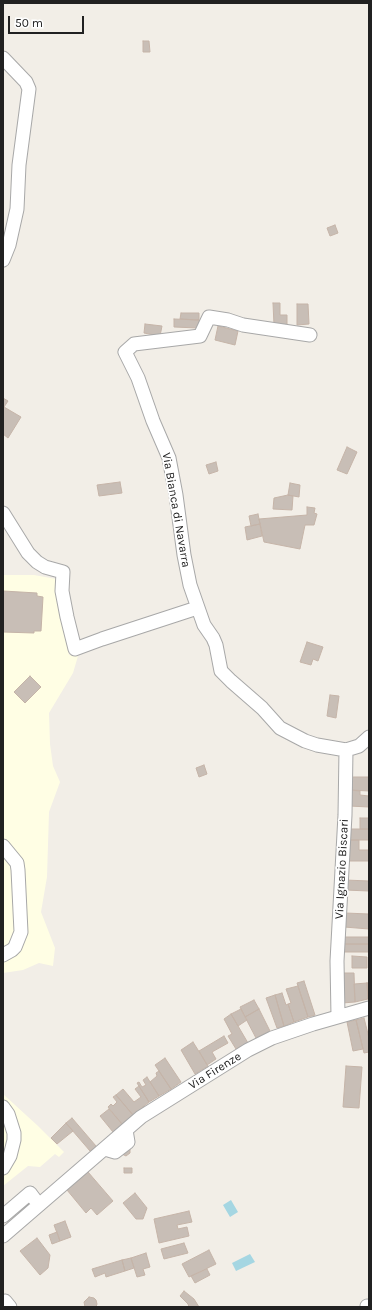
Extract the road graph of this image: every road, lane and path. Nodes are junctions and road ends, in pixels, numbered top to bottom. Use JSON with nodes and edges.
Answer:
{"nodes":[{"id":1,"x":3,"y":58,"type":"edge"},
{"id":2,"x":3,"y":260,"type":"edge"},
{"id":3,"x":310,"y":335,"type":"dead end"},
{"id":4,"x":3,"y":513,"type":"edge"},
{"id":5,"x":197,"y":608,"type":"junction"},
{"id":6,"x":369,"y":737,"type":"edge"},
{"id":7,"x":346,"y":750,"type":"junction"},
{"id":8,"x":3,"y":846,"type":"edge"},
{"id":9,"x":3,"y":955,"type":"edge"},
{"id":10,"x":368,"y":1011,"type":"edge"},
{"id":11,"x":338,"y":1016,"type":"junction"},
{"id":12,"x":3,"y":1107,"type":"edge"},
{"id":13,"x":6,"y":1117,"type":"edge"},
{"id":14,"x":3,"y":1168,"type":"edge"},
{"id":15,"x":39,"y":1205,"type":"junction"},
{"id":16,"x":3,"y":1216,"type":"edge"},
{"id":17,"x":3,"y":1236,"type":"edge"}],
"edges":[{"from":1,"to":2,"type":"street"},
{"from":3,"to":5,"type":"street","name":"Via Bianca di Navarra"},
{"from":4,"to":5,"type":"street"},
{"from":5,"to":7,"type":"street","name":"Via Bianca di Navarra"},
{"from":6,"to":7,"type":"street"},
{"from":7,"to":11,"type":"street","name":"Via Ignazio Biscari"},
{"from":8,"to":9,"type":"street"},
{"from":10,"to":11,"type":"street","name":"Via Firenze"},
{"from":11,"to":15,"type":"street","name":"Via Firenze"},
{"from":12,"to":13,"type":"street"},
{"from":13,"to":14,"type":"street"},
{"from":15,"to":16,"type":"street"},
{"from":15,"to":17,"type":"street","name":"Via Firenze"}]}
